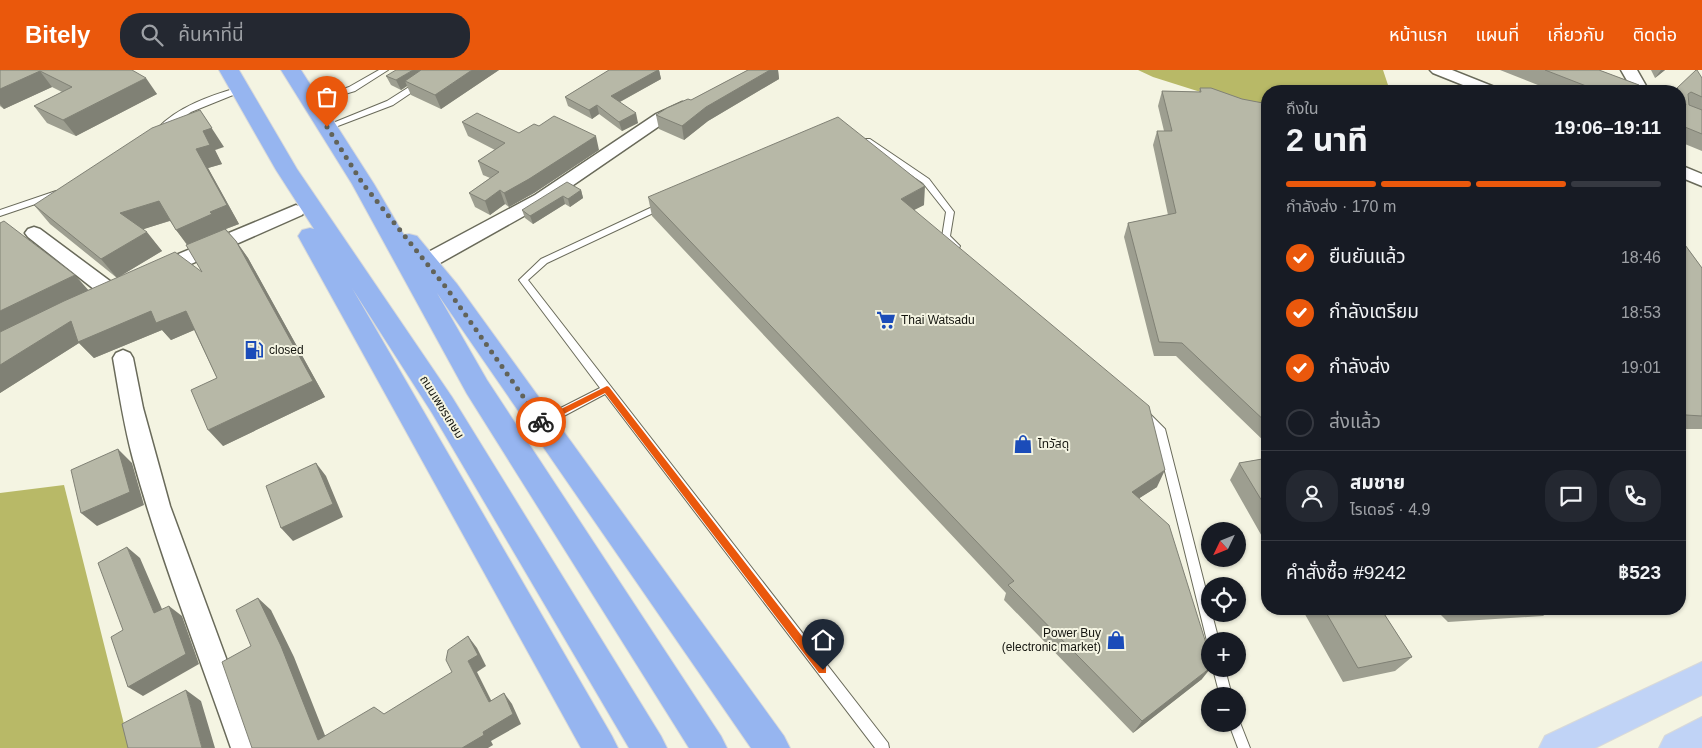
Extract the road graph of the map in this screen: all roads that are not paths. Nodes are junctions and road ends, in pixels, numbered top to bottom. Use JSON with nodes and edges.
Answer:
{"nodes":[{"id":1,"x":291,"y":70,"type":"edge"},
{"id":2,"x":384,"y":70,"type":"edge"},
{"id":3,"x":441,"y":70,"type":"edge"},
{"id":4,"x":1438,"y":70,"type":"edge"},
{"id":5,"x":1629,"y":70,"type":"edge"},
{"id":6,"x":235,"y":79,"type":"edge"},
{"id":7,"x":1476,"y":85,"type":"edge"},
{"id":8,"x":1638,"y":85,"type":"edge"},
{"id":9,"x":312,"y":102,"type":"junction"},
{"id":10,"x":694,"y":102,"type":"edge"},
{"id":11,"x":327,"y":127,"type":"junction"},
{"id":12,"x":858,"y":134,"type":"edge"},
{"id":13,"x":154,"y":137,"type":"edge"},
{"id":14,"x":287,"y":170,"type":"junction"},
{"id":15,"x":1686,"y":173,"type":"edge"},
{"id":16,"x":1702,"y":181,"type":"edge"},
{"id":17,"x":363,"y":184,"type":"junction"},
{"id":18,"x":66,"y":189,"type":"edge"},
{"id":19,"x":677,"y":199,"type":"edge"},
{"id":20,"x":296,"y":211,"type":"junction"},
{"id":21,"x":0,"y":214,"type":"edge"},
{"id":22,"x":34,"y":233,"type":"dead end"},
{"id":23,"x":960,"y":250,"type":"edge"},
{"id":24,"x":426,"y":262,"type":"junction"},
{"id":25,"x":123,"y":358,"type":"dead end"},
{"id":26,"x":607,"y":389,"type":"junction"},
{"id":27,"x":1138,"y":409,"type":"edge"},
{"id":28,"x":542,"y":423,"type":"junction"},
{"id":29,"x":1210,"y":632,"type":"edge"},
{"id":30,"x":1702,"y":678,"type":"edge"},
{"id":31,"x":1239,"y":732,"type":"edge"},
{"id":32,"x":1702,"y":735,"type":"edge"},
{"id":33,"x":245,"y":748,"type":"edge"},
{"id":34,"x":600,"y":748,"type":"edge"},
{"id":35,"x":649,"y":748,"type":"edge"},
{"id":36,"x":710,"y":748,"type":"edge"},
{"id":37,"x":772,"y":748,"type":"edge"},
{"id":38,"x":883,"y":748,"type":"edge"},
{"id":39,"x":1244,"y":748,"type":"edge"},
{"id":40,"x":1557,"y":748,"type":"edge"},
{"id":41,"x":1677,"y":748,"type":"edge"}],
"edges":[{"from":1,"to":9,"type":"highway"},
{"from":2,"to":9,"type":"lane"},
{"from":3,"to":11,"type":"lane"},
{"from":4,"to":7,"type":"street"},
{"from":5,"to":8,"type":"street"},
{"from":6,"to":13,"type":"lane"},
{"from":6,"to":14,"type":"highway","name":"ถนนเพชรเกษม"},
{"from":9,"to":11,"type":"highway"},
{"from":10,"to":24,"type":"street"},
{"from":11,"to":17,"type":"highway"},
{"from":12,"to":23,"type":"lane"},
{"from":14,"to":20,"type":"highway"},
{"from":14,"to":35,"type":"highway","name":"ถนนเพชรเกษม"},
{"from":15,"to":16,"type":"street"},
{"from":17,"to":24,"type":"highway"},
{"from":17,"to":36,"type":"highway"},
{"from":18,"to":21,"type":"lane"},
{"from":19,"to":26,"type":"lane"},
{"from":20,"to":22,"type":"street"},
{"from":20,"to":34,"type":"highway"},
{"from":24,"to":28,"type":"highway"},
{"from":25,"to":33,"type":"street"},
{"from":26,"to":28,"type":"lane"},
{"from":26,"to":38,"type":"lane"},
{"from":27,"to":29,"type":"lane"},
{"from":28,"to":37,"type":"highway"},
{"from":30,"to":40,"type":"main road"},
{"from":31,"to":39,"type":"lane"},
{"from":32,"to":41,"type":"main road"}]}
